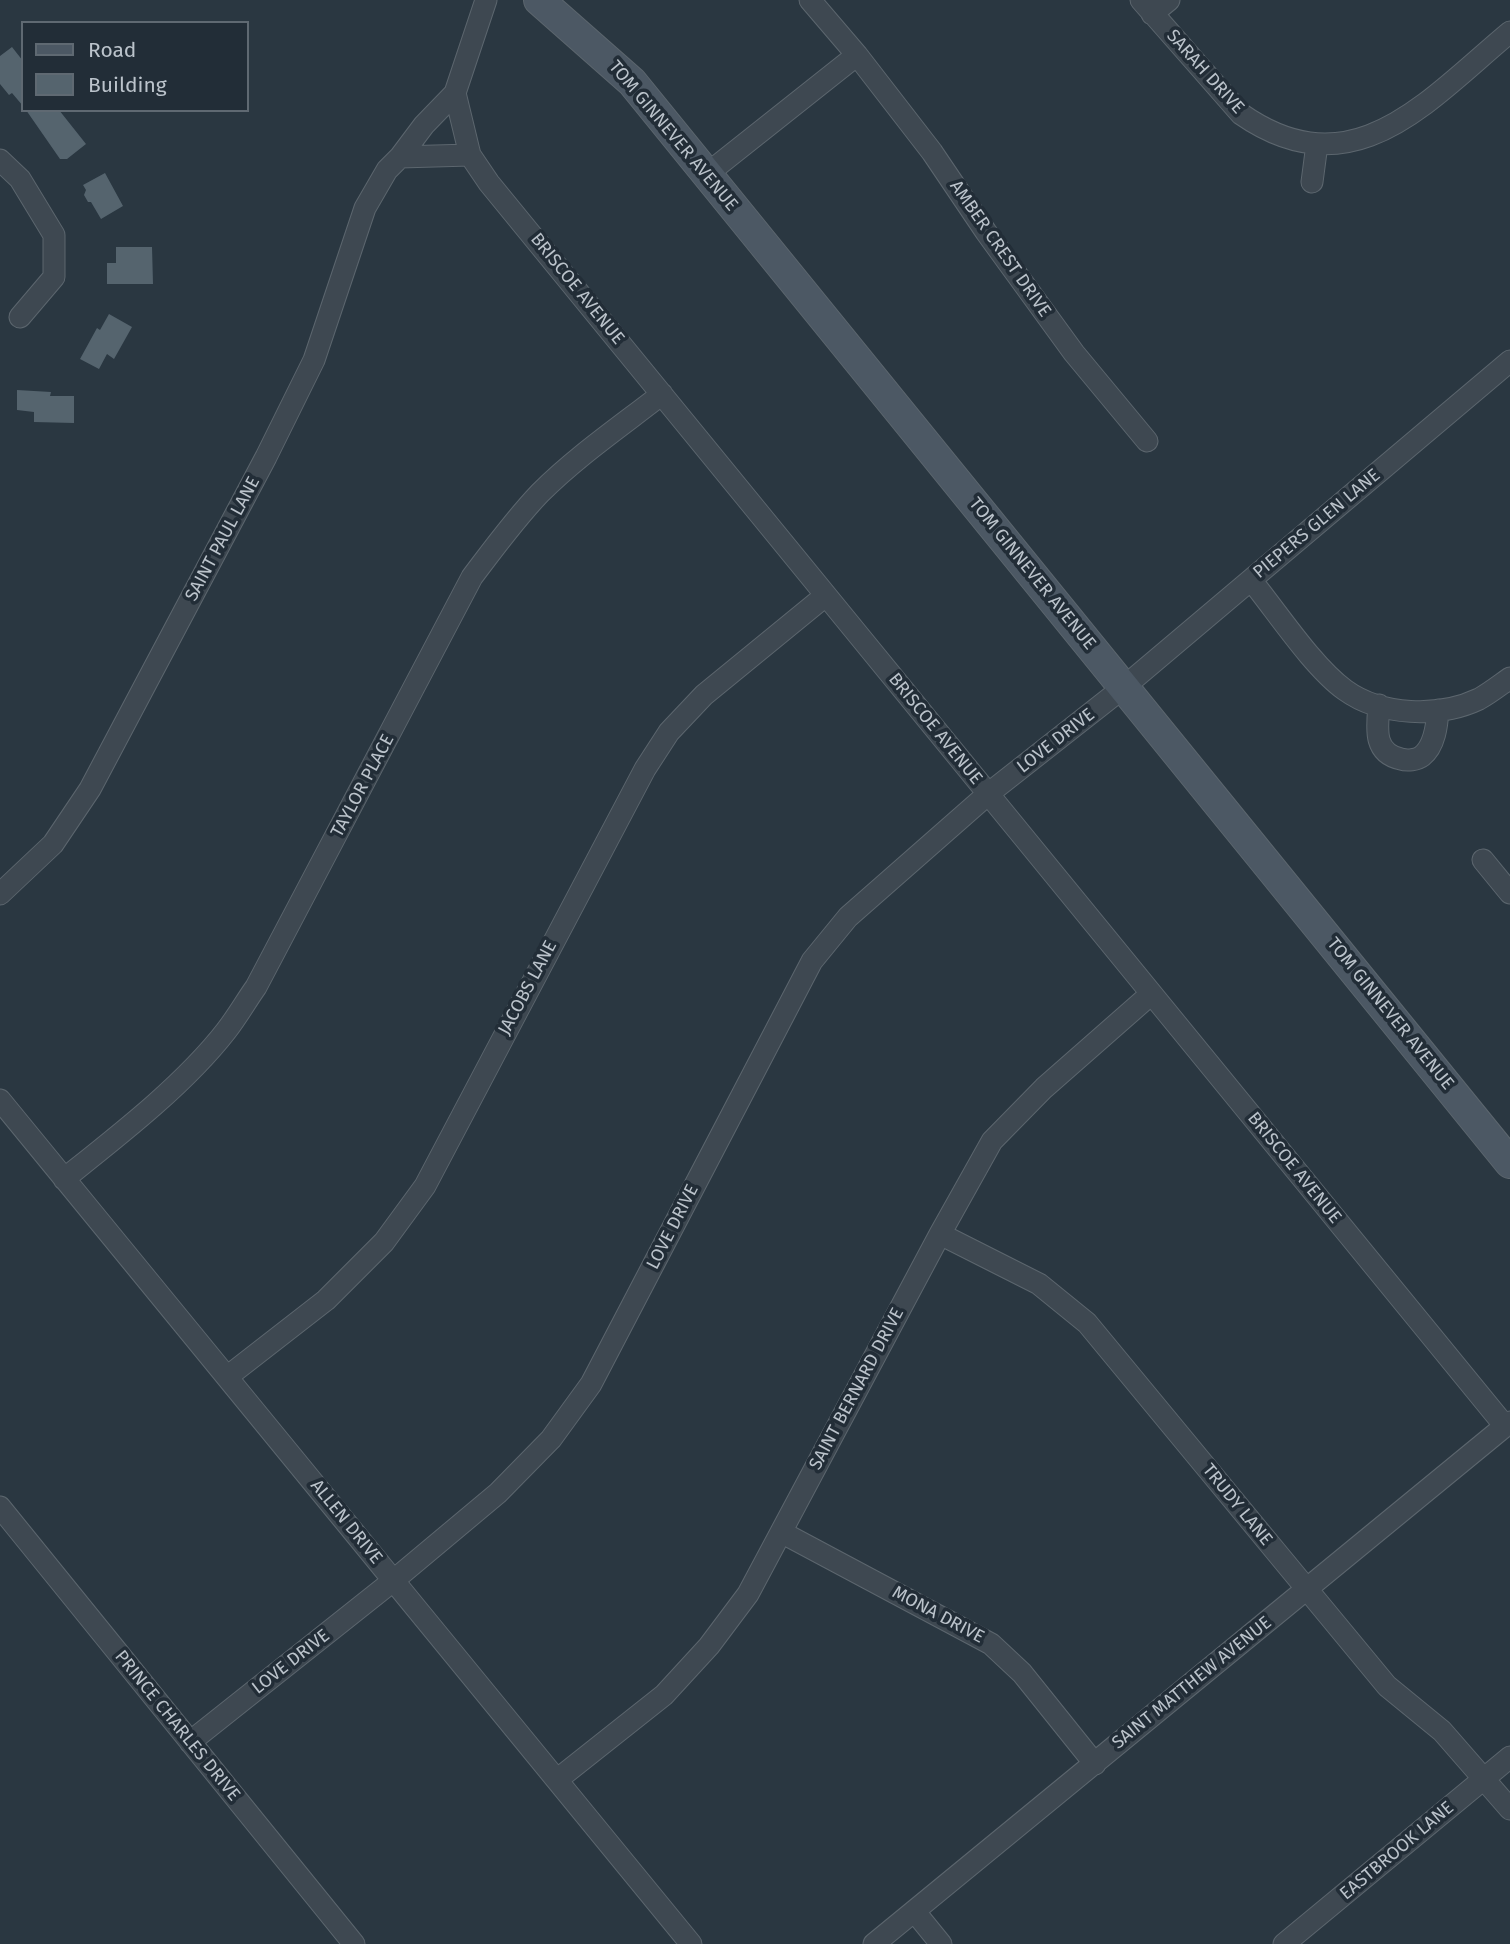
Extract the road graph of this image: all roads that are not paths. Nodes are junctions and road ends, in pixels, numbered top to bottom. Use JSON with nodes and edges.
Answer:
{"nodes":[{"id":1,"x":486,"y":0,"type":"edge"},
{"id":2,"x":539,"y":0,"type":"edge"},
{"id":3,"x":810,"y":0,"type":"edge"},
{"id":4,"x":1169,"y":0,"type":"edge"},
{"id":5,"x":1147,"y":7,"type":"edge"},
{"id":6,"x":1510,"y":32,"type":"edge"},
{"id":7,"x":857,"y":55,"type":"junction"},
{"id":8,"x":455,"y":93,"type":"junction"},
{"id":9,"x":1317,"y":145,"type":"junction"},
{"id":10,"x":470,"y":155,"type":"junction"},
{"id":11,"x":400,"y":158,"type":"junction"},
{"id":12,"x":0,"y":160,"type":"edge"},
{"id":13,"x":706,"y":174,"type":"junction"},
{"id":14,"x":1312,"y":182,"type":"dead end"},
{"id":15,"x":20,"y":317,"type":"dead end"},
{"id":16,"x":1510,"y":361,"type":"edge"},
{"id":17,"x":662,"y":394,"type":"junction"},
{"id":18,"x":1147,"y":441,"type":"dead end"},
{"id":19,"x":1251,"y":580,"type":"junction"},
{"id":20,"x":825,"y":596,"type":"junction"},
{"id":21,"x":1510,"y":678,"type":"edge"},
{"id":22,"x":1124,"y":687,"type":"junction"},
{"id":23,"x":1379,"y":705,"type":"junction"},
{"id":24,"x":1438,"y":710,"type":"junction"},
{"id":25,"x":988,"y":794,"type":"junction"},
{"id":26,"x":1483,"y":860,"type":"dead end"},
{"id":27,"x":1510,"y":893,"type":"edge"},
{"id":28,"x":0,"y":894,"type":"edge"},
{"id":29,"x":1151,"y":994,"type":"junction"},
{"id":30,"x":0,"y":1100,"type":"edge"},
{"id":31,"x":1510,"y":1163,"type":"edge"},
{"id":32,"x":64,"y":1179,"type":"junction"},
{"id":33,"x":940,"y":1234,"type":"junction"},
{"id":34,"x":227,"y":1377,"type":"junction"},
{"id":35,"x":1508,"y":1424,"type":"edge"},
{"id":36,"x":0,"y":1507,"type":"edge"},
{"id":37,"x":781,"y":1532,"type":"junction"},
{"id":38,"x":394,"y":1580,"type":"junction"},
{"id":39,"x":1306,"y":1590,"type":"junction"},
{"id":40,"x":190,"y":1742,"type":"junction"},
{"id":41,"x":1510,"y":1758,"type":"edge"},
{"id":42,"x":1095,"y":1764,"type":"junction"},
{"id":43,"x":1484,"y":1778,"type":"junction"},
{"id":44,"x":558,"y":1779,"type":"junction"},
{"id":45,"x":1510,"y":1809,"type":"edge"},
{"id":46,"x":915,"y":1912,"type":"junction"},
{"id":47,"x":354,"y":1944,"type":"edge"},
{"id":48,"x":691,"y":1944,"type":"edge"},
{"id":49,"x":874,"y":1944,"type":"edge"},
{"id":50,"x":941,"y":1944,"type":"edge"},
{"id":51,"x":1285,"y":1944,"type":"edge"}],
"edges":[{"from":1,"to":8,"type":"street"},
{"from":2,"to":13,"type":"main road","name":"TOM GINNEVER AVENUE"},
{"from":3,"to":7,"type":"street","name":"AMBER CREST DRIVE"},
{"from":4,"to":5,"type":"street"},
{"from":5,"to":9,"type":"street","name":"SARAH DRIVE"},
{"from":6,"to":9,"type":"street","name":"SARAH DRIVE"},
{"from":7,"to":13,"type":"street"},
{"from":7,"to":18,"type":"street","name":"AMBER CREST DRIVE"},
{"from":8,"to":10,"type":"street","name":"BRISCOE AVENUE"},
{"from":8,"to":11,"type":"street","name":"SAINT PAUL LANE"},
{"from":9,"to":14,"type":"street"},
{"from":10,"to":11,"type":"street"},
{"from":10,"to":17,"type":"street","name":"BRISCOE AVENUE"},
{"from":11,"to":28,"type":"street","name":"SAINT PAUL LANE"},
{"from":12,"to":15,"type":"street"},
{"from":13,"to":22,"type":"main road","name":"TOM GINNEVER AVENUE"},
{"from":16,"to":19,"type":"street","name":"PIEPERS GLEN LANE"},
{"from":17,"to":20,"type":"street","name":"BRISCOE AVENUE"},
{"from":17,"to":32,"type":"street","name":"TAYLOR PLACE"},
{"from":19,"to":22,"type":"street","name":"PIEPERS GLEN LANE"},
{"from":19,"to":23,"type":"street"},
{"from":20,"to":25,"type":"street","name":"BRISCOE AVENUE"},
{"from":20,"to":34,"type":"street","name":"JACOBS LANE"},
{"from":21,"to":24,"type":"street"},
{"from":22,"to":25,"type":"street","name":"LOVE DRIVE"},
{"from":22,"to":31,"type":"main road","name":"TOM GINNEVER AVENUE"},
{"from":23,"to":24,"type":"street"},
{"from":23,"to":24,"type":"street"},
{"from":25,"to":29,"type":"street","name":"BRISCOE AVENUE"},
{"from":25,"to":38,"type":"street","name":"LOVE DRIVE"},
{"from":26,"to":27,"type":"street"},
{"from":29,"to":33,"type":"street","name":"SAINT BERNARD DRIVE"},
{"from":29,"to":35,"type":"street","name":"BRISCOE AVENUE"},
{"from":30,"to":32,"type":"street","name":"ALLEN DRIVE"},
{"from":32,"to":34,"type":"street","name":"ALLEN DRIVE"},
{"from":33,"to":37,"type":"street","name":"SAINT BERNARD DRIVE"},
{"from":33,"to":39,"type":"street","name":"TRUDY LANE"},
{"from":34,"to":38,"type":"street","name":"ALLEN DRIVE"},
{"from":35,"to":39,"type":"street","name":"SAINT MATTHEW AVENUE"},
{"from":36,"to":40,"type":"street","name":"PRINCE CHARLES DRIVE"},
{"from":37,"to":42,"type":"street","name":"MONA DRIVE"},
{"from":37,"to":44,"type":"street","name":"SAINT BERNARD DRIVE"},
{"from":38,"to":40,"type":"street","name":"LOVE DRIVE"},
{"from":38,"to":44,"type":"street","name":"ALLEN DRIVE"},
{"from":39,"to":42,"type":"street","name":"SAINT MATTHEW AVENUE"},
{"from":39,"to":43,"type":"street","name":"TRUDY LANE"},
{"from":40,"to":47,"type":"street","name":"PRINCE CHARLES DRIVE"},
{"from":41,"to":43,"type":"street","name":"EASTBROOK LANE"},
{"from":42,"to":46,"type":"street","name":"SAINT MATTHEW AVENUE"},
{"from":43,"to":45,"type":"street","name":"TRUDY LANE"},
{"from":43,"to":51,"type":"street","name":"EASTBROOK LANE"},
{"from":44,"to":48,"type":"street","name":"ALLEN DRIVE"},
{"from":46,"to":49,"type":"street","name":"SAINT MATTHEW AVENUE"},
{"from":46,"to":50,"type":"street"}]}
